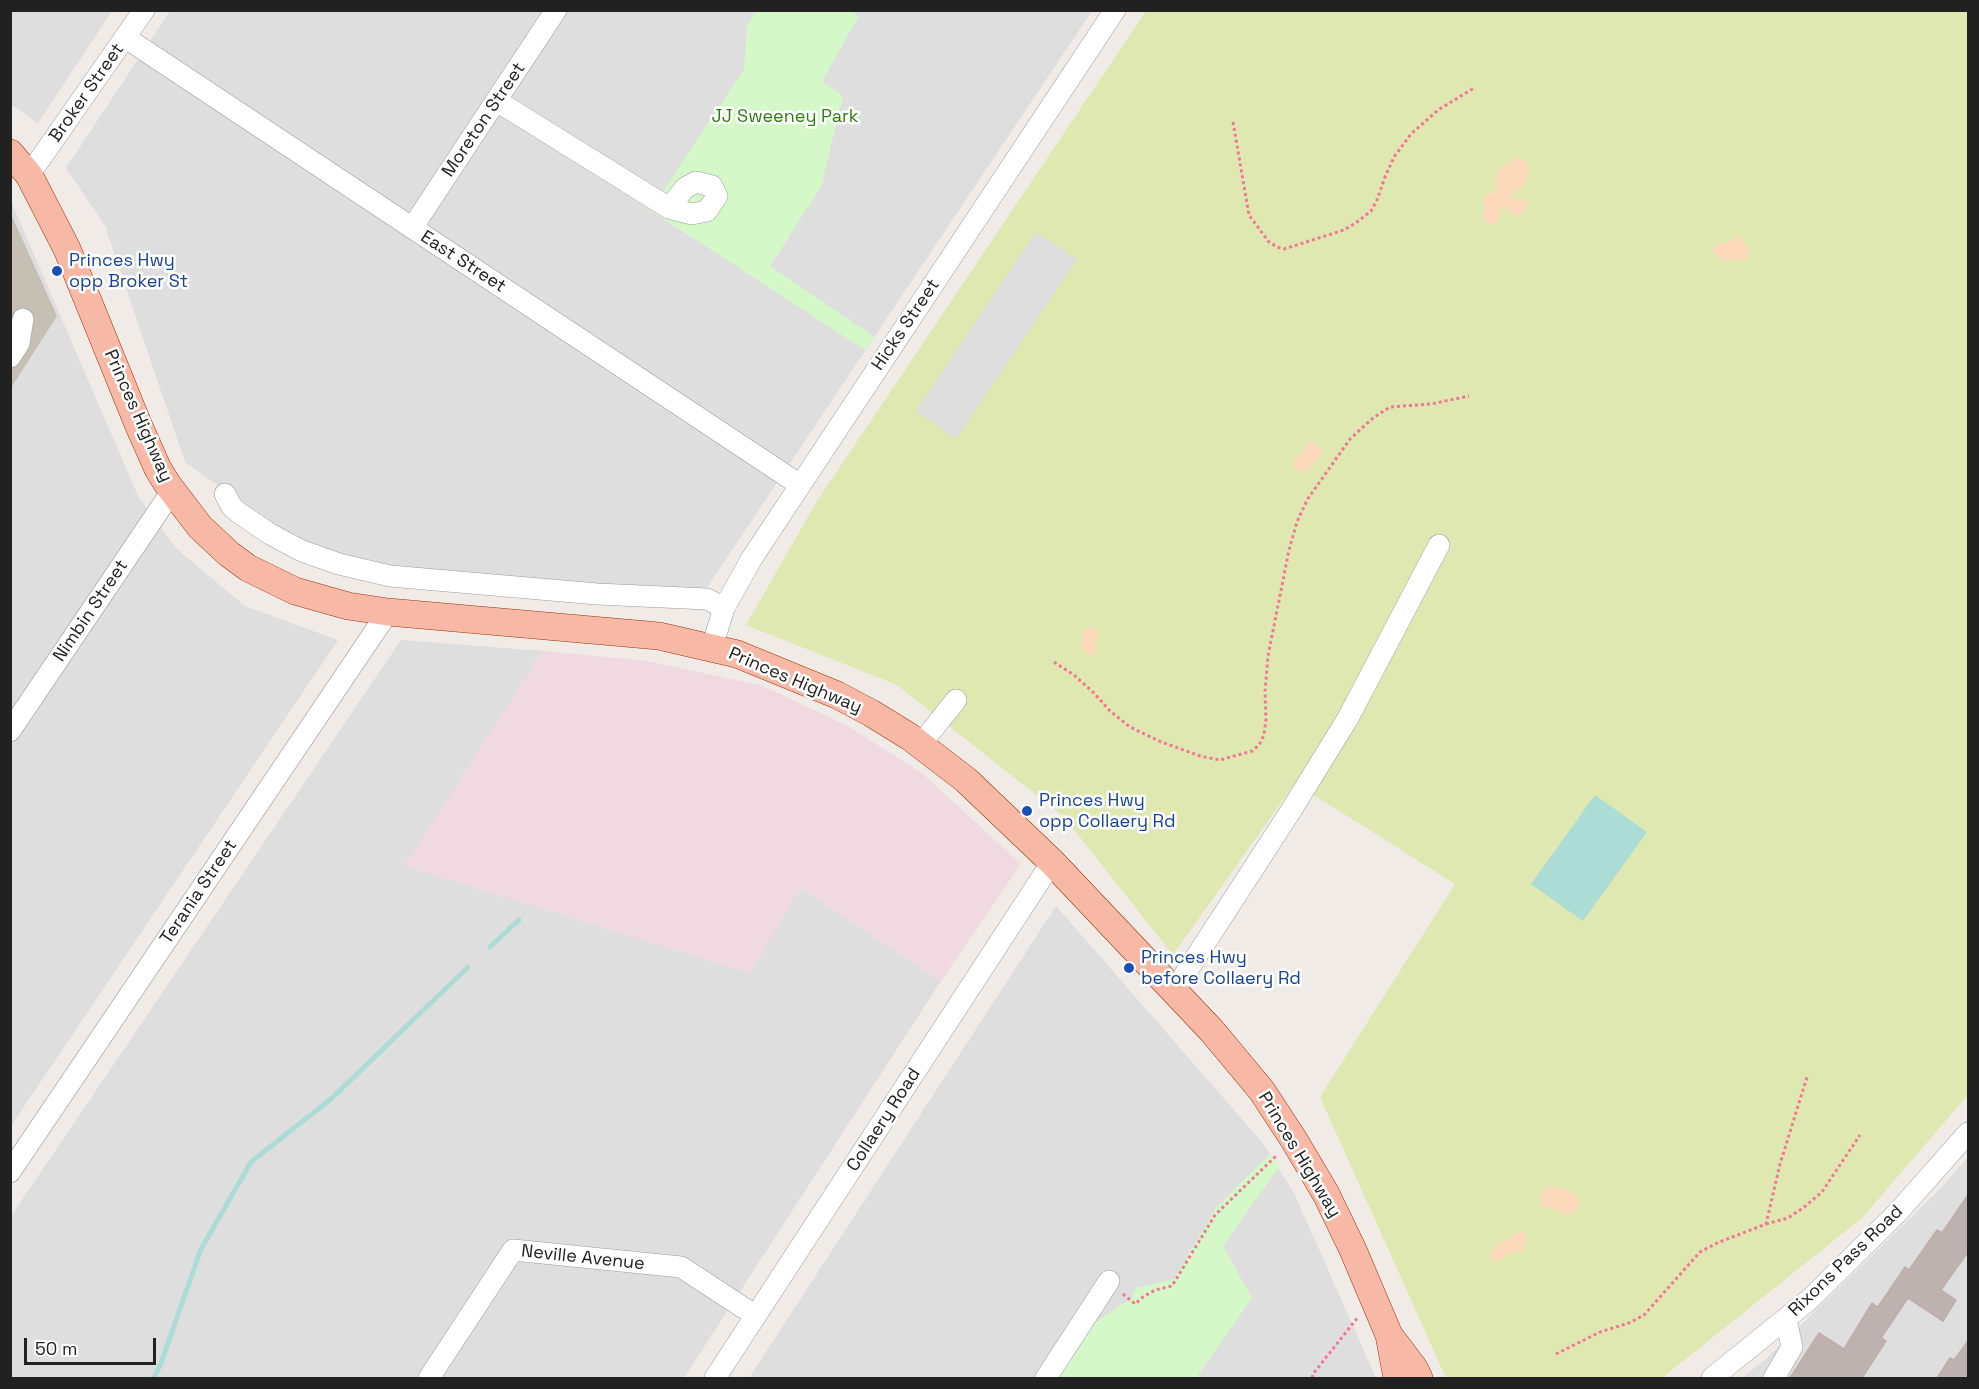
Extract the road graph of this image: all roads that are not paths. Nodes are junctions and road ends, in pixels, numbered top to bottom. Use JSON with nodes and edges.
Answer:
{"nodes":[{"id":1,"x":144,"y":10,"type":"edge"},
{"id":2,"x":556,"y":10,"type":"edge"},
{"id":3,"x":1115,"y":10,"type":"edge"},
{"id":4,"x":126,"y":38,"type":"junction"},
{"id":5,"x":497,"y":100,"type":"junction"},
{"id":6,"x":10,"y":153,"type":"edge"},
{"id":7,"x":29,"y":176,"type":"junction"},
{"id":8,"x":669,"y":208,"type":"dead end"},
{"id":9,"x":412,"y":228,"type":"junction"},
{"id":10,"x":23,"y":319,"type":"dead end"},
{"id":11,"x":10,"y":357,"type":"edge"},
{"id":12,"x":800,"y":485,"type":"junction"},
{"id":13,"x":172,"y":491,"type":"junction"},
{"id":14,"x":225,"y":494,"type":"dead end"},
{"id":15,"x":1439,"y":545,"type":"dead end"},
{"id":16,"x":724,"y":608,"type":"junction"},
{"id":17,"x":388,"y":612,"type":"junction"},
{"id":18,"x":712,"y":647,"type":"junction"},
{"id":19,"x":956,"y":700,"type":"dead end"},
{"id":20,"x":10,"y":731,"type":"edge"},
{"id":21,"x":921,"y":744,"type":"junction"},
{"id":22,"x":1052,"y":862,"type":"junction"},
{"id":23,"x":1174,"y":991,"type":"junction"},
{"id":24,"x":1968,"y":1133,"type":"edge"},
{"id":25,"x":10,"y":1172,"type":"edge"},
{"id":26,"x":1109,"y":1281,"type":"road end"},
{"id":27,"x":756,"y":1316,"type":"junction"},
{"id":28,"x":1786,"y":1318,"type":"junction"},
{"id":29,"x":1389,"y":1335,"type":"junction"},
{"id":30,"x":429,"y":1378,"type":"edge"},
{"id":31,"x":715,"y":1378,"type":"edge"},
{"id":32,"x":1046,"y":1378,"type":"edge"},
{"id":33,"x":1397,"y":1378,"type":"edge"},
{"id":34,"x":1419,"y":1378,"type":"edge"},
{"id":35,"x":1712,"y":1378,"type":"edge"},
{"id":36,"x":1774,"y":1378,"type":"edge"}],
"edges":[{"from":1,"to":4,"type":"street","name":"Broker Street"},
{"from":2,"to":5,"type":"street","name":"Moreton Street"},
{"from":3,"to":12,"type":"street","name":"Hicks Street"},
{"from":4,"to":7,"type":"street","name":"Broker Street"},
{"from":4,"to":9,"type":"street","name":"East Street"},
{"from":5,"to":8,"type":"street"},
{"from":5,"to":9,"type":"street","name":"Moreton Street"},
{"from":6,"to":7,"type":"main road","name":"Princes Highway"},
{"from":7,"to":13,"type":"main road","name":"Princes Highway"},
{"from":9,"to":12,"type":"street","name":"East Street"},
{"from":10,"to":11,"type":"street"},
{"from":12,"to":16,"type":"street","name":"Hicks Street"},
{"from":13,"to":17,"type":"main road","name":"Princes Highway"},
{"from":13,"to":20,"type":"street","name":"Nimbin Street"},
{"from":14,"to":16,"type":"street"},
{"from":15,"to":23,"type":"street"},
{"from":16,"to":18,"type":"street","name":"Hicks Street"},
{"from":17,"to":18,"type":"main road","name":"Princes Highway"},
{"from":17,"to":25,"type":"street","name":"Terania Street"},
{"from":18,"to":21,"type":"main road","name":"Princes Highway"},
{"from":19,"to":21,"type":"street"},
{"from":21,"to":22,"type":"main road","name":"Princes Highway"},
{"from":22,"to":23,"type":"main road","name":"Princes Highway"},
{"from":22,"to":27,"type":"street","name":"Collaery Road"},
{"from":23,"to":29,"type":"main road","name":"Princes Highway"},
{"from":24,"to":28,"type":"street","name":"Rixons Pass Road"},
{"from":26,"to":32,"type":"street"},
{"from":27,"to":30,"type":"street","name":"Neville Avenue"},
{"from":27,"to":31,"type":"street","name":"Collaery Road"},
{"from":28,"to":35,"type":"street","name":"Rixons Pass Road"},
{"from":28,"to":36,"type":"street"},
{"from":29,"to":33,"type":"main road","name":"Princes Highway"},
{"from":29,"to":34,"type":"main road","name":"Princes Highway"}]}
